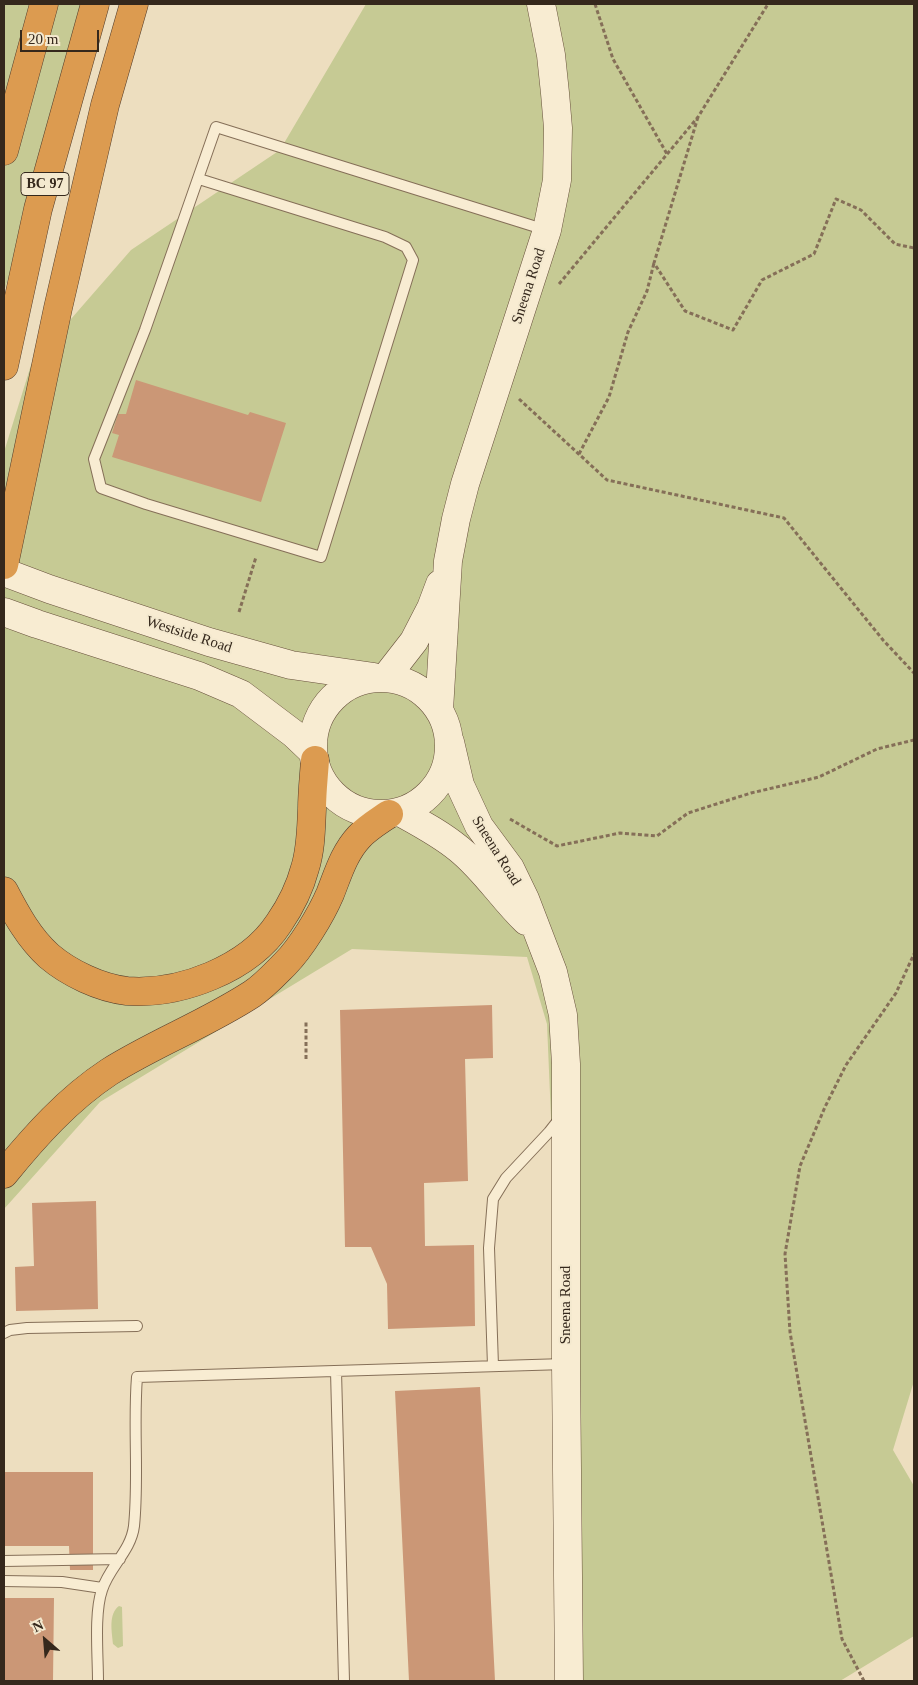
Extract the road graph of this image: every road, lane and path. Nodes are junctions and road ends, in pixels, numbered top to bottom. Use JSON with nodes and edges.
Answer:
{"nodes":[{"id":1,"x":44,"y":4,"type":"edge"},
{"id":2,"x":95,"y":4,"type":"edge"},
{"id":3,"x":134,"y":4,"type":"edge"},
{"id":4,"x":541,"y":4,"type":"edge"},
{"id":5,"x":595,"y":4,"type":"edge"},
{"id":6,"x":768,"y":4,"type":"edge"},
{"id":7,"x":698,"y":116,"type":"junction"},
{"id":8,"x":4,"y":151,"type":"edge"},
{"id":9,"x":667,"y":154,"type":"junction"},
{"id":10,"x":199,"y":179,"type":"junction"},
{"id":11,"x":547,"y":230,"type":"junction"},
{"id":12,"x":914,"y":248,"type":"edge"},
{"id":13,"x":654,"y":263,"type":"junction"},
{"id":14,"x":554,"y":291,"type":"dead end"},
{"id":15,"x":4,"y":366,"type":"edge"},
{"id":16,"x":498,"y":380,"type":"junction"},
{"id":17,"x":579,"y":454,"type":"junction"},
{"id":18,"x":261,"y":539,"type":"junction"},
{"id":19,"x":448,"y":561,"type":"junction"},
{"id":20,"x":4,"y":566,"type":"edge"},
{"id":21,"x":4,"y":572,"type":"edge"},
{"id":22,"x":4,"y":612,"type":"edge"},
{"id":23,"x":238,"y":612,"type":"dead end"},
{"id":24,"x":914,"y":673,"type":"edge"},
{"id":25,"x":382,"y":677,"type":"junction"},
{"id":26,"x":440,"y":710,"type":"junction"},
{"id":27,"x":914,"y":740,"type":"edge"},
{"id":28,"x":450,"y":742,"type":"junction"},
{"id":29,"x":314,"y":756,"type":"junction"},
{"id":30,"x":394,"y":813,"type":"junction"},
{"id":31,"x":502,"y":815,"type":"dead end"},
{"id":32,"x":4,"y":891,"type":"edge"},
{"id":33,"x":537,"y":932,"type":"junction"},
{"id":34,"x":914,"y":954,"type":"edge"},
{"id":35,"x":306,"y":1021,"type":"dead end"},
{"id":36,"x":306,"y":1059,"type":"dead end"},
{"id":37,"x":566,"y":1111,"type":"junction"},
{"id":38,"x":4,"y":1174,"type":"edge"},
{"id":39,"x":137,"y":1326,"type":"dead end"},
{"id":40,"x":4,"y":1333,"type":"edge"},
{"id":41,"x":566,"y":1364,"type":"junction"},
{"id":42,"x":493,"y":1366,"type":"junction"},
{"id":43,"x":336,"y":1371,"type":"junction"},
{"id":44,"x":120,"y":1559,"type":"junction"},
{"id":45,"x":4,"y":1560,"type":"edge"},
{"id":46,"x":4,"y":1581,"type":"edge"},
{"id":47,"x":102,"y":1588,"type":"junction"},
{"id":48,"x":98,"y":1681,"type":"edge"},
{"id":49,"x":344,"y":1681,"type":"edge"},
{"id":50,"x":569,"y":1681,"type":"edge"},
{"id":51,"x":864,"y":1681,"type":"edge"}],
"edges":[{"from":1,"to":8,"type":"highway"},
{"from":2,"to":15,"type":"highway","number":"BC 97"},
{"from":3,"to":20,"type":"highway"},
{"from":4,"to":11,"type":"street","name":"Sneena Road"},
{"from":5,"to":9,"type":"path"},
{"from":6,"to":7,"type":"path"},
{"from":7,"to":9,"type":"path"},
{"from":7,"to":13,"type":"path"},
{"from":9,"to":14,"type":"path"},
{"from":10,"to":11,"type":"lane"},
{"from":10,"to":18,"type":"lane"},
{"from":10,"to":18,"type":"lane"},
{"from":11,"to":16,"type":"street","name":"Sneena Road"},
{"from":12,"to":13,"type":"path"},
{"from":13,"to":17,"type":"path"},
{"from":16,"to":17,"type":"path"},
{"from":16,"to":19,"type":"street","name":"Sneena Road"},
{"from":17,"to":24,"type":"path"},
{"from":18,"to":23,"type":"path"},
{"from":19,"to":25,"type":"street","name":"Sneena Road"},
{"from":19,"to":26,"type":"street","name":"Sneena Road"},
{"from":21,"to":25,"type":"street","name":"Westside Road"},
{"from":22,"to":29,"type":"street"},
{"from":25,"to":26,"type":"street"},
{"from":25,"to":29,"type":"street"},
{"from":26,"to":28,"type":"street"},
{"from":27,"to":31,"type":"path"},
{"from":28,"to":30,"type":"street"},
{"from":28,"to":33,"type":"street","name":"Sneena Road"},
{"from":29,"to":30,"type":"street"},
{"from":29,"to":32,"type":"highway"},
{"from":30,"to":33,"type":"street","name":"Sneena Road"},
{"from":30,"to":38,"type":"highway"},
{"from":33,"to":37,"type":"street","name":"Sneena Road"},
{"from":34,"to":51,"type":"path"},
{"from":35,"to":36,"type":"path"},
{"from":37,"to":41,"type":"street","name":"Sneena Road"},
{"from":37,"to":42,"type":"lane"},
{"from":39,"to":40,"type":"lane"},
{"from":41,"to":42,"type":"lane"},
{"from":41,"to":50,"type":"street","name":"Sneena Road"},
{"from":42,"to":43,"type":"lane"},
{"from":43,"to":44,"type":"lane"},
{"from":43,"to":49,"type":"lane"},
{"from":44,"to":45,"type":"lane"},
{"from":44,"to":47,"type":"lane"},
{"from":46,"to":47,"type":"lane"},
{"from":47,"to":48,"type":"lane"}]}
